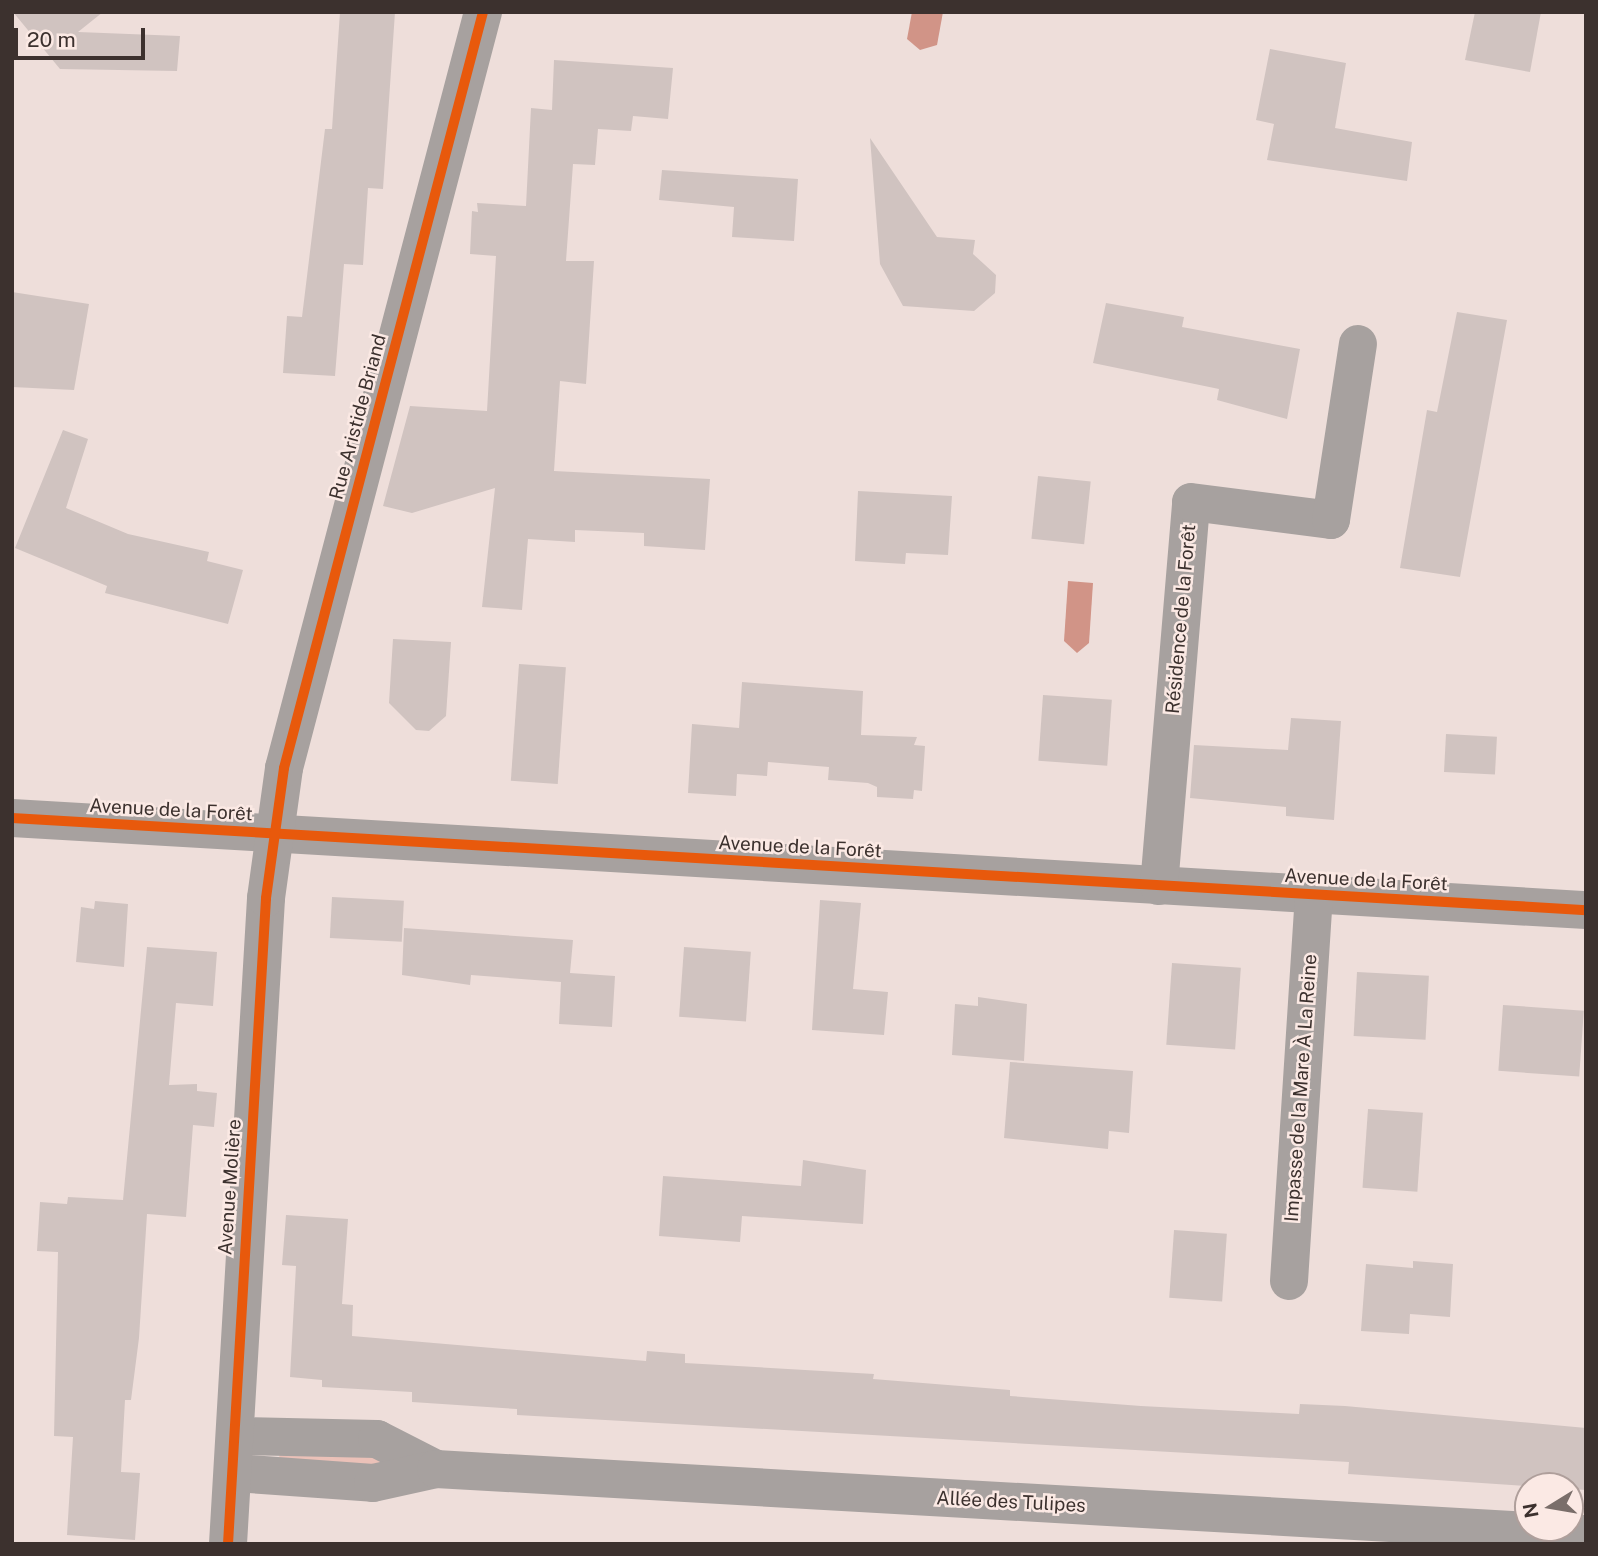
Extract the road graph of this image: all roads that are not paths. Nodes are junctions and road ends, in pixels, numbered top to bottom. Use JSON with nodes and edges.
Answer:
{"nodes":[{"id":1,"x":483,"y":12,"type":"edge"},
{"id":2,"x":1358,"y":344,"type":"dead end"},
{"id":3,"x":12,"y":818,"type":"edge"},
{"id":4,"x":275,"y":833,"type":"junction"},
{"id":5,"x":1159,"y":886,"type":"junction"},
{"id":6,"x":1314,"y":895,"type":"junction"},
{"id":7,"x":1586,"y":910,"type":"edge"},
{"id":8,"x":1289,"y":1281,"type":"dead end"},
{"id":9,"x":237,"y":1436,"type":"junction"},
{"id":10,"x":436,"y":1469,"type":"junction"},
{"id":11,"x":234,"y":1473,"type":"junction"},
{"id":12,"x":1586,"y":1534,"type":"edge"},
{"id":13,"x":228,"y":1544,"type":"edge"}],
"edges":[{"from":1,"to":4,"type":"street","name":"Rue Aristide Briand"},
{"from":2,"to":5,"type":"street","name":"Résidence de la Forêt"},
{"from":3,"to":4,"type":"street","name":"Avenue de la Forêt"},
{"from":4,"to":5,"type":"street","name":"Avenue de la Forêt"},
{"from":4,"to":9,"type":"street","name":"Avenue Molière"},
{"from":5,"to":6,"type":"street","name":"Avenue de la Forêt"},
{"from":6,"to":7,"type":"street","name":"Avenue de la Forêt"},
{"from":6,"to":8,"type":"street","name":"Impasse de la Mare À La Reine"},
{"from":9,"to":10,"type":"street","name":"Allée des Tulipes"},
{"from":9,"to":11,"type":"street","name":"Avenue Molière"},
{"from":10,"to":11,"type":"street","name":"Allée des Tulipes"},
{"from":10,"to":12,"type":"street","name":"Allée des Tulipes"},
{"from":11,"to":13,"type":"street","name":"Avenue Molière"}]}
